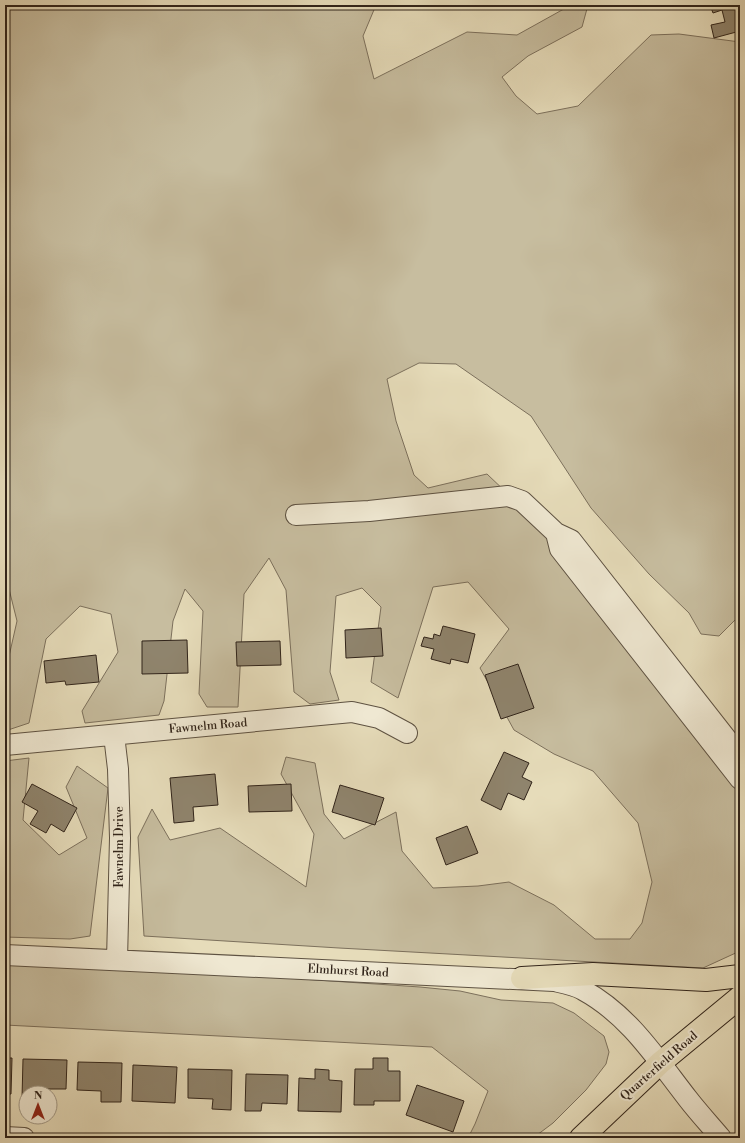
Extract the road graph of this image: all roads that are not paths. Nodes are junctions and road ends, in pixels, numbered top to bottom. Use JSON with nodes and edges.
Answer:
{"nodes":[{"id":1,"x":296,"y":515,"type":"dead end"},
{"id":2,"x":556,"y":533,"type":"junction"},
{"id":3,"x":407,"y":733,"type":"dead end"},
{"id":4,"x":114,"y":735,"type":"junction"},
{"id":5,"x":5,"y":745,"type":"edge"},
{"id":6,"x":740,"y":756,"type":"edge"},
{"id":7,"x":740,"y":779,"type":"edge"},
{"id":8,"x":5,"y":955,"type":"edge"},
{"id":9,"x":117,"y":960,"type":"junction"},
{"id":10,"x":740,"y":976,"type":"edge"},
{"id":11,"x":522,"y":978,"type":"junction"},
{"id":12,"x":740,"y":997,"type":"edge"},
{"id":13,"x":660,"y":1063,"type":"junction"},
{"id":14,"x":5,"y":1137,"type":"edge"},
{"id":15,"x":24,"y":1138,"type":"edge"},
{"id":16,"x":581,"y":1138,"type":"edge"},
{"id":17,"x":721,"y":1138,"type":"edge"}],
"edges":[{"from":1,"to":2,"type":"street"},
{"from":2,"to":6,"type":"street"},
{"from":2,"to":7,"type":"street"},
{"from":3,"to":4,"type":"street","name":"Fawnelm Road"},
{"from":4,"to":5,"type":"street","name":"Fawnelm Road"},
{"from":4,"to":9,"type":"street","name":"Fawnelm Drive"},
{"from":8,"to":9,"type":"street","name":"Elmhurst Road"},
{"from":9,"to":11,"type":"street","name":"Elmhurst Road"},
{"from":10,"to":11,"type":"main road"},
{"from":11,"to":13,"type":"street","name":"Elmhurst Road"},
{"from":12,"to":13,"type":"main road","name":"Quarterfield Road"},
{"from":13,"to":16,"type":"main road","name":"Quarterfield Road"},
{"from":13,"to":17,"type":"street","name":"Elmhurst Road"},
{"from":14,"to":15,"type":"street"}]}
